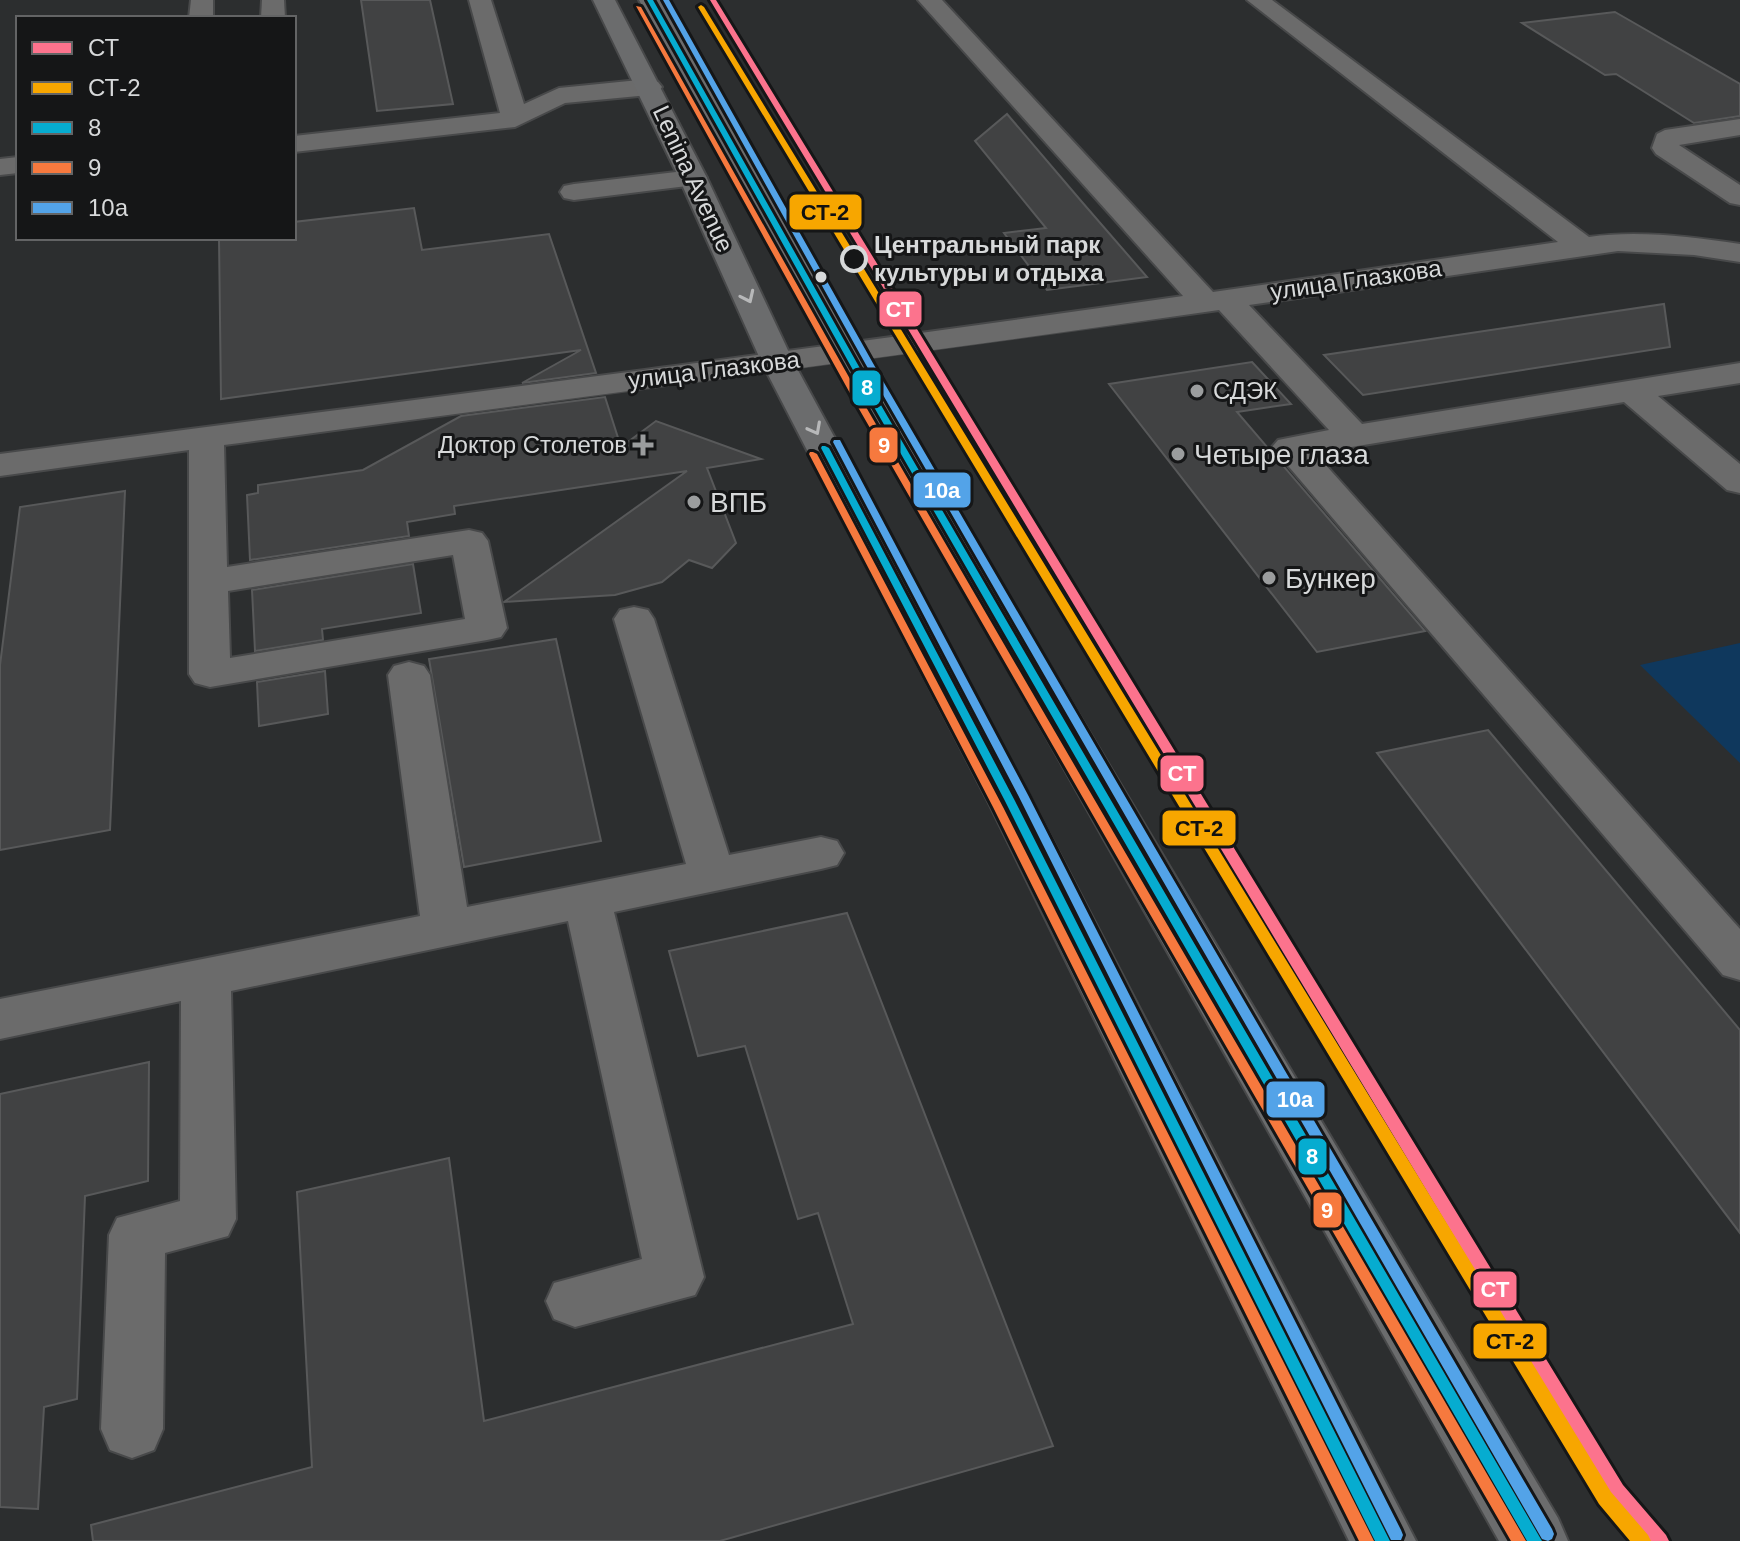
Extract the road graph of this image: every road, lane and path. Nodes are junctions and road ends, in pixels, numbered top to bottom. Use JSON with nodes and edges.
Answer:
{"nodes":[{"id":1,"x":480,"y":0,"type":"edge"},
{"id":2,"x":604,"y":0,"type":"edge"},
{"id":3,"x":650,"y":0,"type":"edge"},
{"id":4,"x":929,"y":0,"type":"edge"},
{"id":5,"x":1258,"y":0,"type":"edge"},
{"id":6,"x":649,"y":87,"type":"junction"},
{"id":7,"x":515,"y":119,"type":"junction"},
{"id":8,"x":1740,"y":127,"type":"edge"},
{"id":9,"x":296,"y":144,"type":"edge"},
{"id":10,"x":693,"y":178,"type":"junction"},
{"id":11,"x":574,"y":192,"type":"dead end"},
{"id":12,"x":1740,"y":197,"type":"edge"},
{"id":13,"x":1583,"y":247,"type":"junction"},
{"id":14,"x":1740,"y":253,"type":"edge"},
{"id":15,"x":1215,"y":301,"type":"junction"},
{"id":16,"x":850,"y":354,"type":"junction"},
{"id":17,"x":777,"y":361,"type":"junction"},
{"id":18,"x":1740,"y":373,"type":"edge"},
{"id":19,"x":1631,"y":391,"type":"junction"},
{"id":20,"x":1354,"y":436,"type":"junction"},
{"id":21,"x":206,"y":437,"type":"junction"},
{"id":22,"x":0,"y":465,"type":"edge"},
{"id":23,"x":1740,"y":482,"type":"edge"},
{"id":24,"x":209,"y":582,"type":"junction"},
{"id":25,"x":634,"y":619,"type":"dead end"},
{"id":26,"x":409,"y":675,"type":"dead end"},
{"id":27,"x":821,"y":853,"type":"dead end"},
{"id":28,"x":712,"y":874,"type":"junction"},
{"id":29,"x":587,"y":900,"type":"junction"},
{"id":30,"x":446,"y":928,"type":"junction"},
{"id":31,"x":1740,"y":962,"type":"edge"},
{"id":32,"x":206,"y":977,"type":"junction"},
{"id":33,"x":0,"y":1019,"type":"edge"},
{"id":34,"x":575,"y":1301,"type":"dead end"},
{"id":35,"x":132,"y":1429,"type":"dead end"},
{"id":36,"x":1383,"y":1541,"type":"edge"},
{"id":37,"x":1535,"y":1541,"type":"edge"}],
"edges":[{"from":1,"to":7,"type":"street"},
{"from":2,"to":6,"type":"main road","name":"Lenina Avenue"},
{"from":3,"to":16,"type":"main road","name":"Lenina Avenue"},
{"from":4,"to":15,"type":"street"},
{"from":5,"to":13,"type":"street"},
{"from":6,"to":7,"type":"street"},
{"from":6,"to":10,"type":"main road","name":"Lenina Avenue"},
{"from":7,"to":9,"type":"street"},
{"from":8,"to":12,"type":"street"},
{"from":10,"to":11,"type":"street"},
{"from":10,"to":17,"type":"main road","name":"Lenina Avenue","one_way":true},
{"from":13,"to":14,"type":"street","name":"улица Глазкова"},
{"from":13,"to":15,"type":"street","name":"улица Глазкова"},
{"from":15,"to":16,"type":"street","name":"улица Глазкова"},
{"from":15,"to":20,"type":"street"},
{"from":16,"to":17,"type":"street","name":"улица Глазкова"},
{"from":16,"to":37,"type":"main road","name":"Lenina Avenue"},
{"from":17,"to":21,"type":"street","name":"улица Глазкова"},
{"from":17,"to":36,"type":"main road","name":"Lenina Avenue","one_way":true},
{"from":18,"to":19,"type":"street"},
{"from":19,"to":20,"type":"street"},
{"from":19,"to":23,"type":"street"},
{"from":20,"to":31,"type":"street"},
{"from":21,"to":22,"type":"street","name":"улица Глазкова"},
{"from":21,"to":24,"type":"street"},
{"from":24,"to":24,"type":"street"},
{"from":25,"to":28,"type":"street"},
{"from":26,"to":30,"type":"street"},
{"from":27,"to":28,"type":"street"},
{"from":28,"to":29,"type":"street"},
{"from":29,"to":30,"type":"street"},
{"from":29,"to":34,"type":"street"},
{"from":30,"to":32,"type":"street"},
{"from":32,"to":33,"type":"street"},
{"from":32,"to":35,"type":"street"}]}
